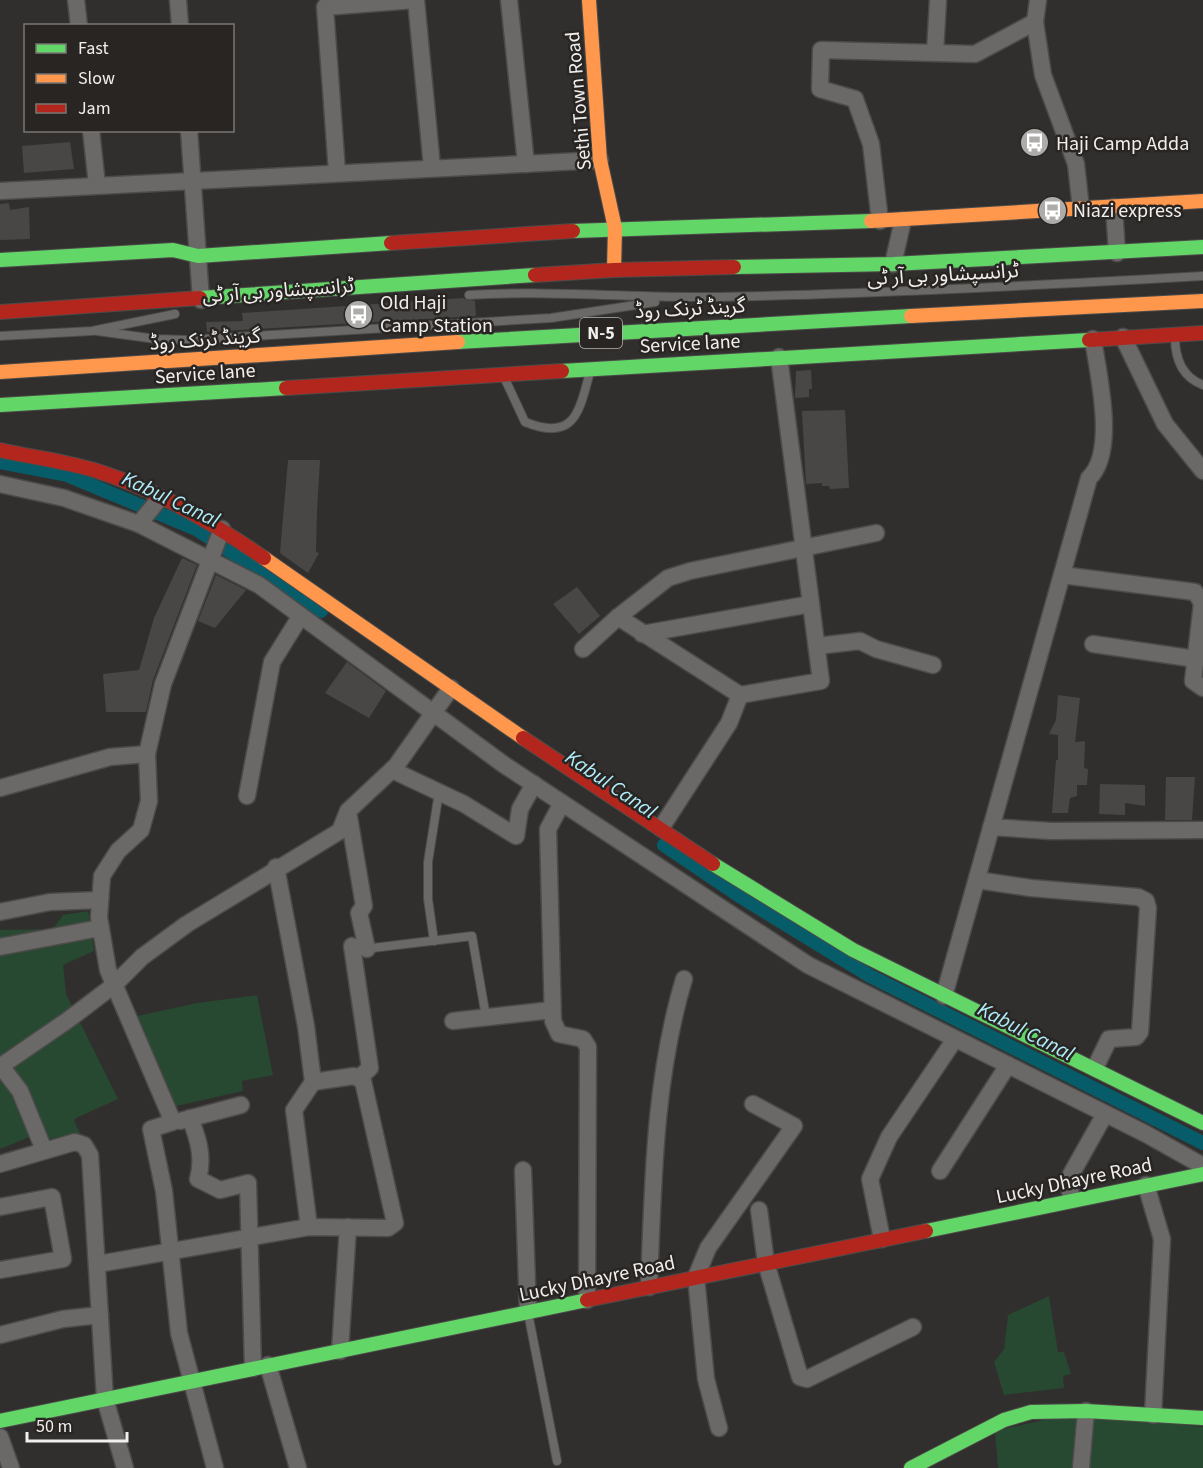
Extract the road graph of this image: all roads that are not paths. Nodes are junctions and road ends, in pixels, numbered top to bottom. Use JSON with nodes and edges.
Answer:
{"nodes":[{"id":1,"x":76,"y":0,"type":"edge"},
{"id":2,"x":178,"y":0,"type":"edge"},
{"id":3,"x":415,"y":0,"type":"edge"},
{"id":4,"x":509,"y":0,"type":"edge"},
{"id":5,"x":590,"y":0,"type":"edge"},
{"id":6,"x":938,"y":0,"type":"edge"},
{"id":7,"x":1038,"y":0,"type":"edge"},
{"id":8,"x":1035,"y":22,"type":"junction"},
{"id":9,"x":79,"y":24,"type":"edge"},
{"id":10,"x":180,"y":24,"type":"edge"},
{"id":11,"x":935,"y":53,"type":"junction"},
{"id":12,"x":91,"y":132,"type":"edge"},
{"id":13,"x":189,"y":132,"type":"edge"},
{"id":14,"x":600,"y":160,"type":"junction"},
{"id":15,"x":526,"y":165,"type":"junction"},
{"id":16,"x":432,"y":167,"type":"junction"},
{"id":17,"x":337,"y":172,"type":"junction"},
{"id":18,"x":193,"y":180,"type":"junction"},
{"id":19,"x":98,"y":185,"type":"junction"},
{"id":20,"x":0,"y":191,"type":"edge"},
{"id":21,"x":1203,"y":201,"type":"edge"},
{"id":22,"x":1114,"y":207,"type":"junction"},
{"id":23,"x":1081,"y":208,"type":"junction"},
{"id":24,"x":880,"y":220,"type":"junction"},
{"id":25,"x":903,"y":220,"type":"junction"},
{"id":26,"x":615,"y":228,"type":"junction"},
{"id":27,"x":1203,"y":247,"type":"edge"},
{"id":28,"x":1117,"y":253,"type":"junction"},
{"id":29,"x":198,"y":256,"type":"junction"},
{"id":30,"x":0,"y":260,"type":"edge"},
{"id":31,"x":893,"y":264,"type":"junction"},
{"id":32,"x":614,"y":270,"type":"junction"},
{"id":33,"x":1203,"y":276,"type":"edge"},
{"id":34,"x":455,"y":296,"type":"dead end"},
{"id":35,"x":685,"y":297,"type":"junction"},
{"id":36,"x":201,"y":300,"type":"junction"},
{"id":37,"x":1203,"y":301,"type":"edge"},
{"id":38,"x":0,"y":312,"type":"edge"},
{"id":39,"x":181,"y":314,"type":"dead end"},
{"id":40,"x":92,"y":331,"type":"junction"},
{"id":41,"x":618,"y":332,"type":"junction"},
{"id":42,"x":1203,"y":333,"type":"edge"},
{"id":43,"x":1174,"y":334,"type":"junction"},
{"id":44,"x":0,"y":336,"type":"edge"},
{"id":45,"x":1123,"y":337,"type":"junction"},
{"id":46,"x":1093,"y":339,"type":"junction"},
{"id":47,"x":779,"y":357,"type":"junction"},
{"id":48,"x":598,"y":368,"type":"junction"},
{"id":49,"x":0,"y":372,"type":"edge"},
{"id":50,"x":502,"y":374,"type":"junction"},
{"id":51,"x":1203,"y":385,"type":"edge"},
{"id":52,"x":0,"y":405,"type":"edge"},
{"id":53,"x":0,"y":450,"type":"edge"},
{"id":54,"x":1203,"y":471,"type":"edge"},
{"id":55,"x":0,"y":484,"type":"edge"},
{"id":56,"x":158,"y":501,"type":"junction"},
{"id":57,"x":141,"y":523,"type":"junction"},
{"id":58,"x":221,"y":531,"type":"junction"},
{"id":59,"x":876,"y":533,"type":"dead end"},
{"id":60,"x":802,"y":550,"type":"junction"},
{"id":61,"x":211,"y":556,"type":"junction"},
{"id":62,"x":1062,"y":575,"type":"junction"},
{"id":63,"x":811,"y":604,"type":"junction"},
{"id":64,"x":300,"y":617,"type":"junction"},
{"id":65,"x":618,"y":617,"type":"junction"},
{"id":66,"x":642,"y":634,"type":"junction"},
{"id":67,"x":1093,"y":644,"type":"dead end"},
{"id":68,"x":816,"y":646,"type":"junction"},
{"id":69,"x":583,"y":649,"type":"dead end"},
{"id":70,"x":1196,"y":659,"type":"junction"},
{"id":71,"x":933,"y":665,"type":"dead end"},
{"id":72,"x":451,"y":688,"type":"junction"},
{"id":73,"x":1203,"y":688,"type":"edge"},
{"id":74,"x":740,"y":695,"type":"junction"},
{"id":75,"x":433,"y":712,"type":"junction"},
{"id":76,"x":147,"y":754,"type":"junction"},
{"id":77,"x":392,"y":770,"type":"junction"},
{"id":78,"x":534,"y":784,"type":"junction"},
{"id":79,"x":0,"y":788,"type":"edge"},
{"id":80,"x":439,"y":792,"type":"junction"},
{"id":81,"x":247,"y":796,"type":"dead end"},
{"id":82,"x":562,"y":803,"type":"junction"},
{"id":83,"x":348,"y":811,"type":"junction"},
{"id":84,"x":991,"y":827,"type":"junction"},
{"id":85,"x":661,"y":828,"type":"junction"},
{"id":86,"x":1203,"y":830,"type":"edge"},
{"id":87,"x":276,"y":867,"type":"junction"},
{"id":88,"x":977,"y":880,"type":"junction"},
{"id":89,"x":100,"y":900,"type":"junction"},
{"id":90,"x":0,"y":912,"type":"edge"},
{"id":91,"x":100,"y":928,"type":"junction"},
{"id":92,"x":434,"y":940,"type":"junction"},
{"id":93,"x":0,"y":947,"type":"edge"},
{"id":94,"x":357,"y":948,"type":"junction"},
{"id":95,"x":684,"y":979,"type":"dead end"},
{"id":96,"x":114,"y":985,"type":"junction"},
{"id":97,"x":944,"y":996,"type":"junction"},
{"id":98,"x":552,"y":1010,"type":"junction"},
{"id":99,"x":486,"y":1017,"type":"junction"},
{"id":100,"x":453,"y":1021,"type":"dead end"},
{"id":101,"x":955,"y":1039,"type":"junction"},
{"id":102,"x":1008,"y":1065,"type":"junction"},
{"id":103,"x":1,"y":1066,"type":"edge"},
{"id":104,"x":1095,"y":1068,"type":"junction"},
{"id":105,"x":360,"y":1077,"type":"junction"},
{"id":106,"x":313,"y":1082,"type":"junction"},
{"id":107,"x":753,"y":1104,"type":"dead end"},
{"id":108,"x":241,"y":1105,"type":"dead end"},
{"id":109,"x":1105,"y":1114,"type":"junction"},
{"id":110,"x":190,"y":1118,"type":"junction"},
{"id":111,"x":173,"y":1122,"type":"junction"},
{"id":112,"x":1203,"y":1124,"type":"edge"},
{"id":113,"x":44,"y":1150,"type":"junction"},
{"id":114,"x":0,"y":1164,"type":"edge"},
{"id":115,"x":1203,"y":1166,"type":"edge"},
{"id":116,"x":523,"y":1170,"type":"dead end"},
{"id":117,"x":940,"y":1171,"type":"dead end"},
{"id":118,"x":1203,"y":1174,"type":"edge"},
{"id":119,"x":1146,"y":1185,"type":"junction"},
{"id":120,"x":1071,"y":1200,"type":"junction"},
{"id":121,"x":0,"y":1207,"type":"edge"},
{"id":122,"x":759,"y":1210,"type":"dead end"},
{"id":123,"x":309,"y":1227,"type":"junction"},
{"id":124,"x":348,"y":1227,"type":"junction"},
{"id":125,"x":251,"y":1237,"type":"junction"},
{"id":126,"x":882,"y":1239,"type":"junction"},
{"id":127,"x":170,"y":1251,"type":"junction"},
{"id":128,"x":766,"y":1263,"type":"junction"},
{"id":129,"x":98,"y":1264,"type":"junction"},
{"id":130,"x":0,"y":1270,"type":"edge"},
{"id":131,"x":696,"y":1277,"type":"junction"},
{"id":132,"x":649,"y":1287,"type":"junction"},
{"id":133,"x":587,"y":1300,"type":"junction"},
{"id":134,"x":528,"y":1312,"type":"junction"},
{"id":135,"x":100,"y":1315,"type":"junction"},
{"id":136,"x":913,"y":1327,"type":"dead end"},
{"id":137,"x":0,"y":1335,"type":"edge"},
{"id":138,"x":340,"y":1351,"type":"junction"},
{"id":139,"x":261,"y":1367,"type":"junction"},
{"id":140,"x":191,"y":1381,"type":"junction"},
{"id":141,"x":105,"y":1399,"type":"junction"},
{"id":142,"x":1086,"y":1411,"type":"junction"},
{"id":143,"x":1154,"y":1415,"type":"junction"},
{"id":144,"x":1203,"y":1418,"type":"edge"},
{"id":145,"x":0,"y":1421,"type":"edge"},
{"id":146,"x":719,"y":1428,"type":"dead end"},
{"id":147,"x":0,"y":1437,"type":"edge"},
{"id":148,"x":557,"y":1461,"type":"dead end"},
{"id":149,"x":11,"y":1468,"type":"edge"},
{"id":150,"x":125,"y":1468,"type":"edge"},
{"id":151,"x":215,"y":1468,"type":"edge"},
{"id":152,"x":297,"y":1468,"type":"edge"},
{"id":153,"x":911,"y":1468,"type":"edge"},
{"id":154,"x":1081,"y":1468,"type":"edge"}],
"edges":[{"from":1,"to":9,"type":"street"},
{"from":2,"to":10,"type":"street"},
{"from":3,"to":16,"type":"street"},
{"from":3,"to":17,"type":"street"},
{"from":4,"to":15,"type":"street"},
{"from":5,"to":14,"type":"main road","name":"Sethi Town Road"},
{"from":6,"to":11,"type":"street"},
{"from":7,"to":8,"type":"street"},
{"from":8,"to":11,"type":"street"},
{"from":8,"to":23,"type":"street"},
{"from":11,"to":24,"type":"street"},
{"from":12,"to":19,"type":"street"},
{"from":13,"to":18,"type":"street"},
{"from":14,"to":15,"type":"street"},
{"from":14,"to":26,"type":"main road","name":"Sethi Town Road"},
{"from":15,"to":16,"type":"street"},
{"from":16,"to":17,"type":"street"},
{"from":17,"to":18,"type":"street"},
{"from":18,"to":19,"type":"street"},
{"from":18,"to":29,"type":"street"},
{"from":19,"to":20,"type":"street"},
{"from":21,"to":22,"type":"main road"},
{"from":22,"to":23,"type":"main road"},
{"from":22,"to":28,"type":"street"},
{"from":23,"to":25,"type":"main road"},
{"from":24,"to":25,"type":"main road"},
{"from":24,"to":26,"type":"main road"},
{"from":25,"to":31,"type":"street"},
{"from":26,"to":29,"type":"main road"},
{"from":26,"to":32,"type":"main road","name":"Sethi Town Road"},
{"from":27,"to":28,"type":"main road","name":"گرینڈ ٹرنک روڈ"},
{"from":28,"to":31,"type":"main road","name":"گرینڈ ٹرنک روڈ"},
{"from":29,"to":30,"type":"main road"},
{"from":29,"to":36,"type":"street"},
{"from":31,"to":32,"type":"main road","name":"گرینڈ ٹرنک روڈ"},
{"from":32,"to":36,"type":"main road","name":"گرینڈ ٹرنک روڈ"},
{"from":33,"to":35,"type":"lane","name":"ٹرانسپشاور بی آر ٹی"},
{"from":34,"to":35,"type":"lane","name":"ٹرانسپشاور بی آر ٹی"},
{"from":35,"to":40,"type":"lane","name":"ٹرانسپشاور بی آر ٹی"},
{"from":36,"to":38,"type":"main road","name":"گرینڈ ٹرنک روڈ"},
{"from":37,"to":41,"type":"main road","name":"گرینڈ ٹرنک روڈ","number":"N-5"},
{"from":39,"to":40,"type":"lane","name":"ٹرانسپشاور بی آر ٹی"},
{"from":40,"to":44,"type":"lane","name":"ٹرانسپشاور بی آر ٹی"},
{"from":41,"to":48,"type":"main road"},
{"from":41,"to":49,"type":"main road","name":"گرینڈ ٹرنک روڈ","number":"N-5"},
{"from":42,"to":43,"type":"main road","name":"Service lane"},
{"from":43,"to":45,"type":"main road","name":"Service lane"},
{"from":43,"to":51,"type":"lane"},
{"from":45,"to":46,"type":"main road","name":"Service lane"},
{"from":45,"to":54,"type":"street"},
{"from":46,"to":47,"type":"main road","name":"Service lane"},
{"from":46,"to":62,"type":"street"},
{"from":47,"to":48,"type":"main road","name":"Service lane"},
{"from":47,"to":60,"type":"street"},
{"from":48,"to":50,"type":"main road","name":"Service lane"},
{"from":48,"to":50,"type":"lane"},
{"from":50,"to":52,"type":"main road","name":"Service lane"},
{"from":53,"to":56,"type":"main road"},
{"from":55,"to":57,"type":"street"},
{"from":56,"to":57,"type":"street"},
{"from":56,"to":58,"type":"main road"},
{"from":57,"to":61,"type":"street"},
{"from":58,"to":61,"type":"street"},
{"from":58,"to":72,"type":"main road"},
{"from":59,"to":60,"type":"street"},
{"from":60,"to":63,"type":"street"},
{"from":60,"to":65,"type":"street"},
{"from":61,"to":64,"type":"street"},
{"from":61,"to":76,"type":"street"},
{"from":62,"to":70,"type":"street"},
{"from":62,"to":84,"type":"street"},
{"from":63,"to":66,"type":"street"},
{"from":63,"to":68,"type":"street"},
{"from":64,"to":75,"type":"street"},
{"from":64,"to":81,"type":"street"},
{"from":65,"to":66,"type":"street"},
{"from":65,"to":69,"type":"street"},
{"from":66,"to":74,"type":"street"},
{"from":67,"to":70,"type":"street"},
{"from":68,"to":71,"type":"street"},
{"from":68,"to":74,"type":"street"},
{"from":70,"to":73,"type":"street"},
{"from":72,"to":75,"type":"street"},
{"from":72,"to":85,"type":"main road"},
{"from":74,"to":85,"type":"street"},
{"from":75,"to":77,"type":"street"},
{"from":75,"to":78,"type":"street"},
{"from":76,"to":79,"type":"street"},
{"from":76,"to":89,"type":"street"},
{"from":77,"to":80,"type":"street"},
{"from":77,"to":83,"type":"street"},
{"from":78,"to":80,"type":"street"},
{"from":78,"to":82,"type":"street"},
{"from":80,"to":92,"type":"lane"},
{"from":82,"to":98,"type":"street"},
{"from":82,"to":101,"type":"street"},
{"from":83,"to":87,"type":"street"},
{"from":83,"to":94,"type":"street"},
{"from":84,"to":86,"type":"street"},
{"from":84,"to":88,"type":"street"},
{"from":85,"to":97,"type":"main road"},
{"from":87,"to":96,"type":"street"},
{"from":87,"to":106,"type":"street"},
{"from":88,"to":97,"type":"street"},
{"from":88,"to":104,"type":"street"},
{"from":89,"to":90,"type":"street"},
{"from":89,"to":91,"type":"street"},
{"from":91,"to":93,"type":"street"},
{"from":91,"to":96,"type":"street"},
{"from":92,"to":94,"type":"lane"},
{"from":92,"to":99,"type":"lane"},
{"from":94,"to":105,"type":"street"},
{"from":95,"to":132,"type":"street"},
{"from":96,"to":103,"type":"street"},
{"from":96,"to":111,"type":"street"},
{"from":97,"to":104,"type":"main road"},
{"from":98,"to":99,"type":"street"},
{"from":98,"to":133,"type":"street"},
{"from":99,"to":100,"type":"street"},
{"from":101,"to":102,"type":"street"},
{"from":101,"to":126,"type":"street"},
{"from":102,"to":109,"type":"street"},
{"from":102,"to":117,"type":"street"},
{"from":103,"to":113,"type":"street"},
{"from":104,"to":112,"type":"main road"},
{"from":105,"to":106,"type":"street"},
{"from":105,"to":124,"type":"street"},
{"from":106,"to":123,"type":"street"},
{"from":107,"to":131,"type":"street"},
{"from":108,"to":110,"type":"street"},
{"from":109,"to":115,"type":"street"},
{"from":109,"to":120,"type":"street"},
{"from":110,"to":111,"type":"street"},
{"from":110,"to":125,"type":"street"},
{"from":111,"to":127,"type":"street"},
{"from":113,"to":114,"type":"street"},
{"from":113,"to":129,"type":"street"},
{"from":116,"to":134,"type":"street"},
{"from":118,"to":119,"type":"main road","name":"Lucky Dhayre Road"},
{"from":119,"to":120,"type":"main road","name":"Lucky Dhayre Road"},
{"from":119,"to":143,"type":"street"},
{"from":120,"to":126,"type":"main road","name":"Lucky Dhayre Road"},
{"from":121,"to":130,"type":"street"},
{"from":122,"to":128,"type":"street"},
{"from":123,"to":124,"type":"street"},
{"from":123,"to":125,"type":"street"},
{"from":124,"to":138,"type":"street"},
{"from":125,"to":127,"type":"street"},
{"from":125,"to":139,"type":"street"},
{"from":126,"to":128,"type":"main road","name":"Lucky Dhayre Road"},
{"from":127,"to":129,"type":"street"},
{"from":127,"to":140,"type":"street"},
{"from":128,"to":131,"type":"main road","name":"Lucky Dhayre Road"},
{"from":128,"to":136,"type":"street"},
{"from":129,"to":135,"type":"street"},
{"from":131,"to":132,"type":"main road","name":"Lucky Dhayre Road"},
{"from":131,"to":146,"type":"street"},
{"from":132,"to":133,"type":"main road","name":"Lucky Dhayre Road"},
{"from":133,"to":134,"type":"main road","name":"Lucky Dhayre Road"},
{"from":134,"to":138,"type":"main road","name":"Lucky Dhayre Road"},
{"from":134,"to":148,"type":"lane"},
{"from":135,"to":137,"type":"street"},
{"from":135,"to":141,"type":"street"},
{"from":138,"to":139,"type":"main road","name":"Lucky Dhayre Road"},
{"from":139,"to":140,"type":"main road","name":"Lucky Dhayre Road"},
{"from":139,"to":152,"type":"street"},
{"from":140,"to":141,"type":"main road","name":"Lucky Dhayre Road"},
{"from":140,"to":151,"type":"street"},
{"from":141,"to":145,"type":"main road","name":"Lucky Dhayre Road"},
{"from":141,"to":150,"type":"street"},
{"from":142,"to":143,"type":"main road"},
{"from":142,"to":153,"type":"main road"},
{"from":142,"to":154,"type":"street"},
{"from":143,"to":144,"type":"main road"},
{"from":147,"to":149,"type":"street"}]}
